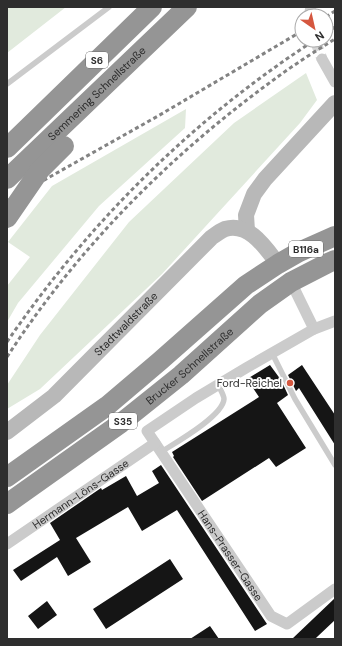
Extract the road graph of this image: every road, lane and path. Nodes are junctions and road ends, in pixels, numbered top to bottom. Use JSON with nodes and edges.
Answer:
{"nodes":[{"id":1,"x":109,"y":7,"type":"edge"},
{"id":2,"x":152,"y":7,"type":"edge"},
{"id":3,"x":187,"y":7,"type":"edge"},
{"id":4,"x":322,"y":59,"type":"tunnel mouth"},
{"id":5,"x":335,"y":82,"type":"edge"},
{"id":6,"x":7,"y":84,"type":"edge"},
{"id":7,"x":335,"y":103,"type":"edge"},
{"id":8,"x":43,"y":114,"type":"junction"},
{"id":9,"x":7,"y":128,"type":"edge"},
{"id":10,"x":58,"y":141,"type":"junction"},
{"id":11,"x":7,"y":148,"type":"edge"},
{"id":12,"x":7,"y":179,"type":"edge"},
{"id":13,"x":7,"y":218,"type":"edge"},
{"id":14,"x":247,"y":231,"type":"junction"},
{"id":15,"x":335,"y":236,"type":"edge"},
{"id":16,"x":335,"y":260,"type":"edge"},
{"id":17,"x":278,"y":264,"type":"junction"},
{"id":18,"x":291,"y":282,"type":"junction"},
{"id":19,"x":335,"y":321,"type":"edge"},
{"id":20,"x":314,"y":329,"type":"junction"},
{"id":21,"x":272,"y":353,"type":"junction"},
{"id":22,"x":218,"y":385,"type":"junction"},
{"id":23,"x":7,"y":432,"type":"edge"},
{"id":24,"x":158,"y":448,"type":"junction"},
{"id":25,"x":335,"y":464,"type":"edge"},
{"id":26,"x":7,"y":477,"type":"edge"},
{"id":27,"x":7,"y":504,"type":"edge"},
{"id":28,"x":7,"y":544,"type":"edge"},
{"id":29,"x":335,"y":589,"type":"edge"}],
"edges":[{"from":1,"to":6,"type":"lane"},
{"from":2,"to":8,"type":"highway","name":"Semmering Schnellstraße","number":"S6"},
{"from":3,"to":10,"type":"highway","name":"Semmering Schnellstraße"},
{"from":4,"to":5,"type":"street"},
{"from":7,"to":14,"type":"street"},
{"from":8,"to":9,"type":"highway"},
{"from":8,"to":11,"type":"highway","name":"Semmering Schnellstraße","number":"S6"},
{"from":10,"to":12,"type":"highway","name":"Semmering Schnellstraße"},
{"from":10,"to":13,"type":"highway","bridge":true},
{"from":14,"to":17,"type":"street"},
{"from":14,"to":23,"type":"street","name":"Stadtwaldstraße"},
{"from":15,"to":17,"type":"highway","number":"B116a"},
{"from":16,"to":18,"type":"highway","number":"B116a"},
{"from":17,"to":26,"type":"highway","name":"Brucker Schnellstraße"},
{"from":18,"to":20,"type":"street"},
{"from":18,"to":27,"type":"highway","name":"Brucker Schnellstraße","number":"S35"},
{"from":19,"to":20,"type":"street"},
{"from":20,"to":21,"type":"street"},
{"from":21,"to":22,"type":"street"},
{"from":21,"to":25,"type":"lane"},
{"from":22,"to":24,"type":"lane"},
{"from":22,"to":24,"type":"street","name":"Hans-Prasser-Gasse"},
{"from":24,"to":28,"type":"street","name":"Hermann-Löns-Gasse"},
{"from":24,"to":29,"type":"street","name":"Hans-Prasser-Gasse"}]}
